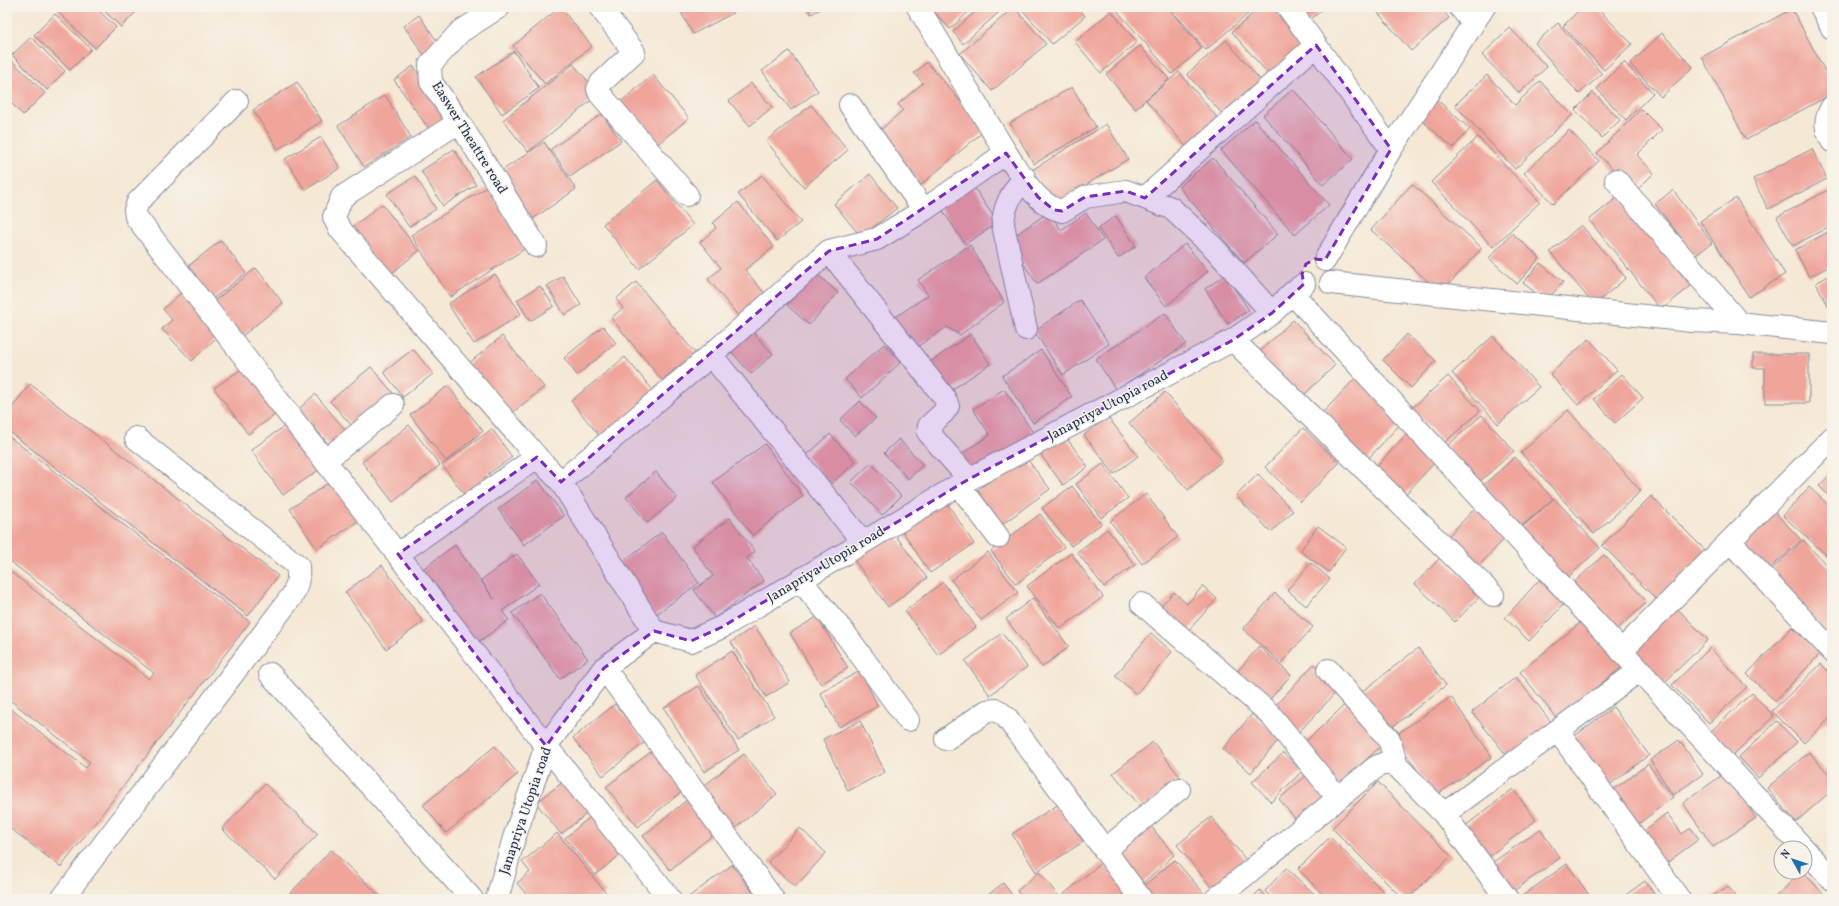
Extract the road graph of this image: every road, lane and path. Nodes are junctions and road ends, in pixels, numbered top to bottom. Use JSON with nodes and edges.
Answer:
{"nodes":[{"id":1,"x":498,"y":7,"type":"edge"},
{"id":2,"x":600,"y":7,"type":"edge"},
{"id":3,"x":918,"y":7,"type":"edge"},
{"id":4,"x":1288,"y":7,"type":"edge"},
{"id":5,"x":1821,"y":7,"type":"edge"},
{"id":6,"x":1472,"y":12,"type":"edge"},
{"id":7,"x":1832,"y":28,"type":"edge"},
{"id":8,"x":1316,"y":45,"type":"junction"},
{"id":9,"x":237,"y":101,"type":"dead end"},
{"id":10,"x":850,"y":106,"type":"dead end"},
{"id":11,"x":1832,"y":107,"type":"edge"},
{"id":12,"x":459,"y":122,"type":"junction"},
{"id":13,"x":1832,"y":141,"type":"edge"},
{"id":14,"x":1391,"y":148,"type":"junction"},
{"id":15,"x":1006,"y":153,"type":"junction"},
{"id":16,"x":1024,"y":177,"type":"junction"},
{"id":17,"x":1616,"y":180,"type":"dead end"},
{"id":18,"x":687,"y":195,"type":"dead end"},
{"id":19,"x":1145,"y":198,"type":"junction"},
{"id":20,"x":924,"y":210,"type":"junction"},
{"id":21,"x":536,"y":246,"type":"dead end"},
{"id":22,"x":829,"y":251,"type":"junction"},
{"id":23,"x":1325,"y":260,"type":"junction"},
{"id":24,"x":1331,"y":283,"type":"junction"},
{"id":25,"x":1298,"y":288,"type":"junction"},
{"id":26,"x":1272,"y":313,"type":"junction"},
{"id":27,"x":1739,"y":323,"type":"junction"},
{"id":28,"x":1026,"y":329,"type":"dead end"},
{"id":29,"x":1832,"y":333,"type":"edge"},
{"id":30,"x":1233,"y":340,"type":"junction"},
{"id":31,"x":711,"y":355,"type":"junction"},
{"id":32,"x":393,"y":405,"type":"dead end"},
{"id":33,"x":136,"y":438,"type":"dead end"},
{"id":34,"x":1832,"y":438,"type":"edge"},
{"id":35,"x":537,"y":457,"type":"junction"},
{"id":36,"x":325,"y":461,"type":"junction"},
{"id":37,"x":561,"y":482,"type":"junction"},
{"id":38,"x":964,"y":482,"type":"junction"},
{"id":39,"x":998,"y":538,"type":"dead end"},
{"id":40,"x":1730,"y":541,"type":"junction"},
{"id":41,"x":863,"y":542,"type":"junction"},
{"id":42,"x":398,"y":554,"type":"junction"},
{"id":43,"x":801,"y":581,"type":"junction"},
{"id":44,"x":1493,"y":595,"type":"dead end"},
{"id":45,"x":1142,"y":604,"type":"dead end"},
{"id":46,"x":654,"y":631,"type":"junction"},
{"id":47,"x":1621,"y":651,"type":"junction"},
{"id":48,"x":1832,"y":651,"type":"edge"},
{"id":49,"x":604,"y":668,"type":"junction"},
{"id":50,"x":1328,"y":670,"type":"dead end"},
{"id":51,"x":1640,"y":670,"type":"junction"},
{"id":52,"x":270,"y":674,"type":"dead end"},
{"id":53,"x":908,"y":720,"type":"dead end"},
{"id":54,"x":1558,"y":731,"type":"junction"},
{"id":55,"x":946,"y":739,"type":"dead end"},
{"id":56,"x":546,"y":746,"type":"junction"},
{"id":57,"x":1397,"y":766,"type":"junction"},
{"id":58,"x":1179,"y":789,"type":"dead end"},
{"id":59,"x":1338,"y":798,"type":"junction"},
{"id":60,"x":1444,"y":814,"type":"junction"},
{"id":61,"x":1796,"y":840,"type":"edge"},
{"id":62,"x":1105,"y":850,"type":"junction"},
{"id":63,"x":1813,"y":859,"type":"edge"},
{"id":64,"x":1832,"y":879,"type":"edge"},
{"id":65,"x":661,"y":896,"type":"edge"},
{"id":66,"x":62,"y":899,"type":"edge"},
{"id":67,"x":472,"y":899,"type":"edge"},
{"id":68,"x":497,"y":899,"type":"edge"},
{"id":69,"x":773,"y":899,"type":"edge"},
{"id":70,"x":1141,"y":899,"type":"edge"},
{"id":71,"x":1216,"y":899,"type":"edge"},
{"id":72,"x":1508,"y":899,"type":"edge"},
{"id":73,"x":1679,"y":899,"type":"edge"}],
"edges":[{"from":1,"to":12,"type":"street","name":"Easwer Theattre road"},
{"from":2,"to":18,"type":"street"},
{"from":3,"to":15,"type":"street"},
{"from":4,"to":8,"type":"street"},
{"from":5,"to":7,"type":"street"},
{"from":6,"to":14,"type":"street"},
{"from":8,"to":14,"type":"street"},
{"from":8,"to":19,"type":"street"},
{"from":9,"to":36,"type":"street"},
{"from":10,"to":20,"type":"street"},
{"from":11,"to":13,"type":"street"},
{"from":12,"to":21,"type":"street","name":"Easwer Theattre road"},
{"from":12,"to":35,"type":"street"},
{"from":14,"to":23,"type":"street"},
{"from":15,"to":16,"type":"street"},
{"from":15,"to":20,"type":"street"},
{"from":16,"to":19,"type":"street"},
{"from":16,"to":28,"type":"street"},
{"from":17,"to":27,"type":"street"},
{"from":19,"to":26,"type":"street"},
{"from":20,"to":22,"type":"street"},
{"from":22,"to":31,"type":"street"},
{"from":22,"to":38,"type":"street"},
{"from":23,"to":24,"type":"street"},
{"from":23,"to":25,"type":"street"},
{"from":24,"to":25,"type":"street"},
{"from":24,"to":27,"type":"street"},
{"from":25,"to":26,"type":"street","name":"Janapriya Utopia road"},
{"from":25,"to":47,"type":"street"},
{"from":26,"to":30,"type":"street","name":"Janapriya Utopia road"},
{"from":27,"to":29,"type":"street"},
{"from":30,"to":38,"type":"street","name":"Janapriya Utopia road"},
{"from":30,"to":44,"type":"street"},
{"from":31,"to":37,"type":"street"},
{"from":31,"to":41,"type":"street"},
{"from":32,"to":36,"type":"street"},
{"from":33,"to":66,"type":"street"},
{"from":34,"to":40,"type":"street"},
{"from":35,"to":37,"type":"street"},
{"from":35,"to":42,"type":"street"},
{"from":36,"to":42,"type":"street"},
{"from":37,"to":46,"type":"street"},
{"from":38,"to":39,"type":"street"},
{"from":38,"to":41,"type":"street","name":"Janapriya Utopia road"},
{"from":40,"to":47,"type":"street"},
{"from":40,"to":48,"type":"street"},
{"from":41,"to":43,"type":"street","name":"Janapriya Utopia road"},
{"from":42,"to":56,"type":"street"},
{"from":43,"to":46,"type":"street","name":"Janapriya Utopia road"},
{"from":43,"to":53,"type":"street"},
{"from":45,"to":59,"type":"street"},
{"from":46,"to":49,"type":"street","name":"Janapriya Utopia road"},
{"from":47,"to":51,"type":"street"},
{"from":49,"to":56,"type":"street","name":"Janapriya Utopia road"},
{"from":49,"to":69,"type":"street"},
{"from":50,"to":57,"type":"street"},
{"from":51,"to":54,"type":"street"},
{"from":51,"to":61,"type":"street"},
{"from":52,"to":67,"type":"street"},
{"from":54,"to":60,"type":"street"},
{"from":54,"to":73,"type":"street"},
{"from":55,"to":62,"type":"street"},
{"from":56,"to":65,"type":"street"},
{"from":56,"to":68,"type":"street","name":"Janapriya Utopia road"},
{"from":57,"to":59,"type":"street"},
{"from":57,"to":60,"type":"street"},
{"from":58,"to":62,"type":"street"},
{"from":59,"to":71,"type":"street"},
{"from":60,"to":72,"type":"street"},
{"from":62,"to":70,"type":"street"},
{"from":63,"to":64,"type":"street"}]}
